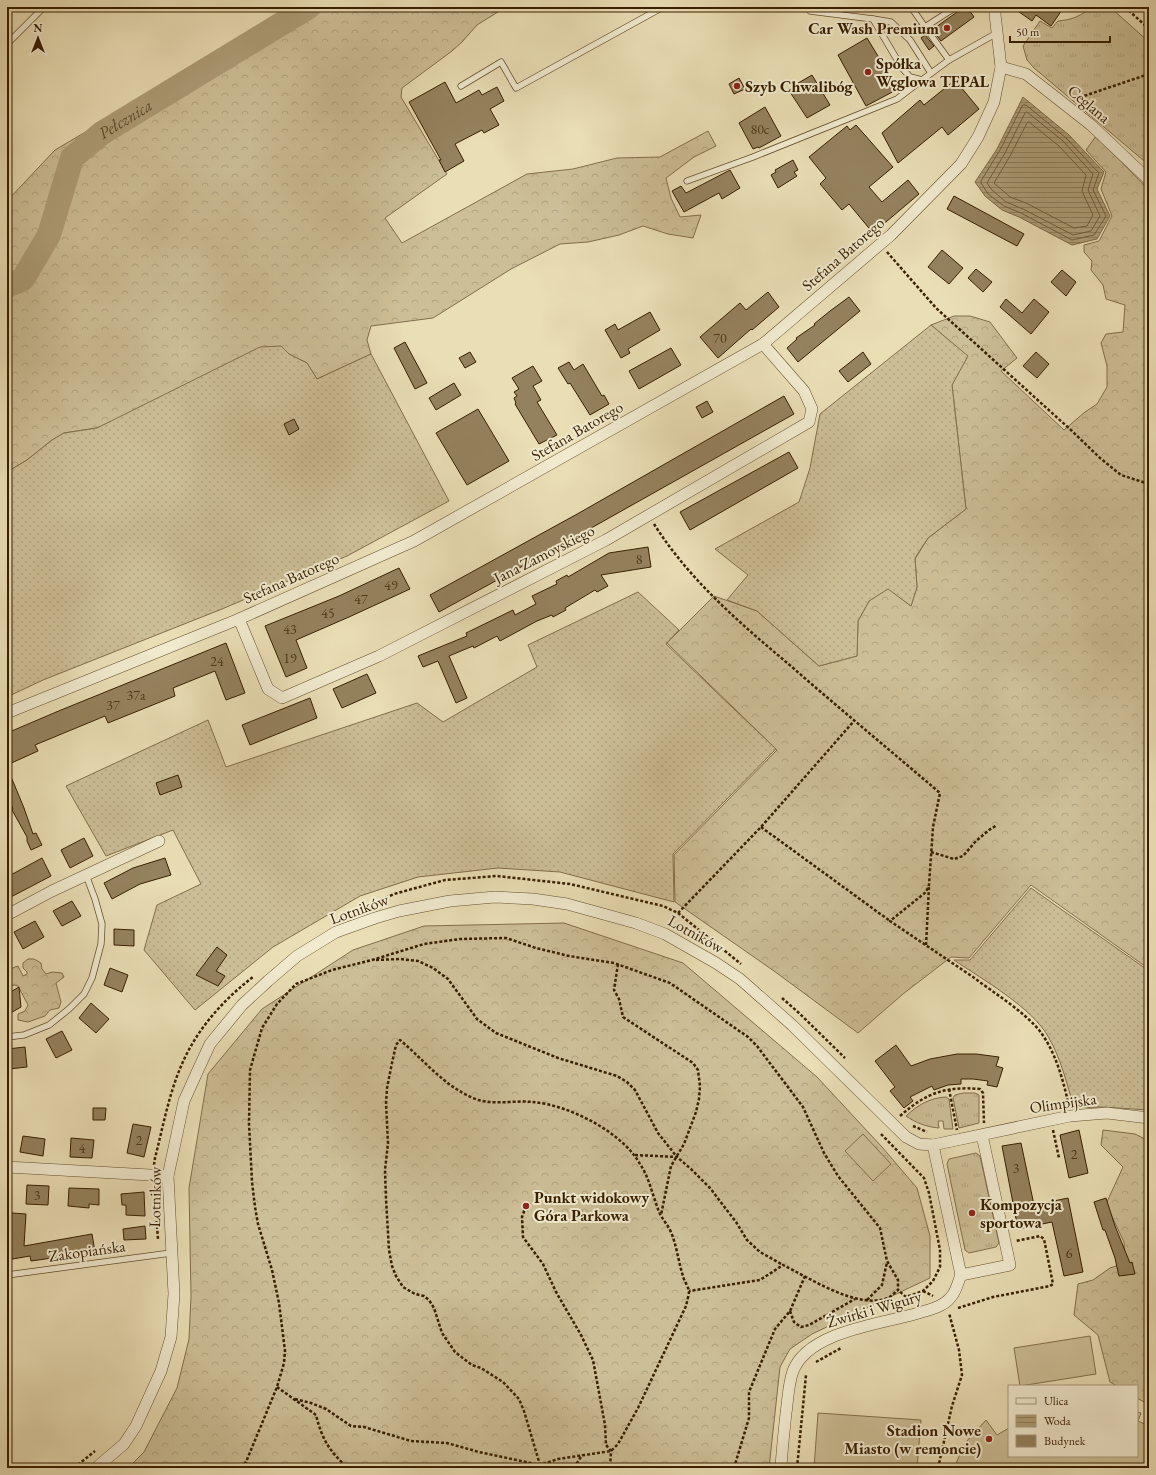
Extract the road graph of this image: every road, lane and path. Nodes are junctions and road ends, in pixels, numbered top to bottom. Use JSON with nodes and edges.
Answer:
{"nodes":[{"id":1,"x":44,"y":7,"type":"edge"},
{"id":2,"x":663,"y":7,"type":"edge"},
{"id":3,"x":807,"y":7,"type":"edge"},
{"id":4,"x":910,"y":7,"type":"edge"},
{"id":5,"x":956,"y":7,"type":"edge"},
{"id":6,"x":996,"y":7,"type":"edge"},
{"id":7,"x":1125,"y":7,"type":"edge"},
{"id":8,"x":873,"y":19,"type":"junction"},
{"id":9,"x":925,"y":27,"type":"junction"},
{"id":10,"x":1149,"y":29,"type":"edge"},
{"id":11,"x":997,"y":33,"type":"junction"},
{"id":12,"x":7,"y":44,"type":"edge"},
{"id":13,"x":950,"y":60,"type":"junction"},
{"id":14,"x":1001,"y":67,"type":"junction"},
{"id":15,"x":932,"y":73,"type":"junction"},
{"id":16,"x":1149,"y":74,"type":"edge"},
{"id":17,"x":922,"y":80,"type":"junction"},
{"id":18,"x":461,"y":86,"type":"dead end"},
{"id":19,"x":1063,"y":103,"type":"junction"},
{"id":20,"x":1149,"y":180,"type":"edge"},
{"id":21,"x":687,"y":181,"type":"dead end"},
{"id":22,"x":880,"y":244,"type":"junction"},
{"id":23,"x":763,"y":344,"type":"junction"},
{"id":24,"x":1149,"y":484,"type":"edge"},
{"id":25,"x":649,"y":515,"type":"junction"},
{"id":26,"x":239,"y":619,"type":"junction"},
{"id":27,"x":7,"y":713,"type":"edge"},
{"id":28,"x":854,"y":721,"type":"junction"},
{"id":29,"x":997,"y":825,"type":"dead end"},
{"id":30,"x":761,"y":827,"type":"junction"},
{"id":31,"x":159,"y":841,"type":"dead end"},
{"id":32,"x":931,"y":852,"type":"junction"},
{"id":33,"x":86,"y":875,"type":"junction"},
{"id":34,"x":929,"y":885,"type":"junction"},
{"id":35,"x":354,"y":912,"type":"dead end"},
{"id":36,"x":678,"y":913,"type":"junction"},
{"id":37,"x":7,"y":914,"type":"edge"},
{"id":38,"x":890,"y":921,"type":"junction"},
{"id":39,"x":926,"y":945,"type":"junction"},
{"id":40,"x":372,"y":960,"type":"junction"},
{"id":41,"x":618,"y":964,"type":"junction"},
{"id":42,"x":746,"y":968,"type":"dead end"},
{"id":43,"x":254,"y":976,"type":"dead end"},
{"id":44,"x":782,"y":998,"type":"dead end"},
{"id":45,"x":7,"y":1037,"type":"edge"},
{"id":46,"x":849,"y":1063,"type":"dead end"},
{"id":47,"x":949,"y":1089,"type":"junction"},
{"id":48,"x":1069,"y":1107,"type":"dead end"},
{"id":49,"x":1149,"y":1118,"type":"edge"},
{"id":50,"x":904,"y":1121,"type":"dead end"},
{"id":51,"x":909,"y":1123,"type":"dead end"},
{"id":52,"x":1052,"y":1128,"type":"dead end"},
{"id":53,"x":983,"y":1130,"type":"junction"},
{"id":54,"x":957,"y":1131,"type":"dead end"},
{"id":55,"x":929,"y":1132,"type":"dead end"},
{"id":56,"x":881,"y":1134,"type":"dead end"},
{"id":57,"x":933,"y":1145,"type":"junction"},
{"id":58,"x":635,"y":1155,"type":"junction"},
{"id":59,"x":677,"y":1157,"type":"junction"},
{"id":60,"x":1059,"y":1158,"type":"dead end"},
{"id":61,"x":7,"y":1168,"type":"edge"},
{"id":62,"x":154,"y":1175,"type":"junction"},
{"id":63,"x":168,"y":1176,"type":"junction"},
{"id":64,"x":526,"y":1206,"type":"dead end"},
{"id":65,"x":661,"y":1215,"type":"junction"},
{"id":66,"x":171,"y":1253,"type":"junction"},
{"id":67,"x":159,"y":1255,"type":"junction"},
{"id":68,"x":887,"y":1261,"type":"junction"},
{"id":69,"x":783,"y":1265,"type":"junction"},
{"id":70,"x":7,"y":1275,"type":"edge"},
{"id":71,"x":961,"y":1275,"type":"junction"},
{"id":72,"x":805,"y":1276,"type":"junction"},
{"id":73,"x":898,"y":1290,"type":"junction"},
{"id":74,"x":689,"y":1291,"type":"junction"},
{"id":75,"x":923,"y":1291,"type":"junction"},
{"id":76,"x":855,"y":1299,"type":"junction"},
{"id":77,"x":867,"y":1300,"type":"junction"},
{"id":78,"x":944,"y":1303,"type":"junction"},
{"id":79,"x":790,"y":1311,"type":"junction"},
{"id":80,"x":277,"y":1387,"type":"junction"},
{"id":81,"x":295,"y":1399,"type":"junction"},
{"id":82,"x":97,"y":1450,"type":"dead end"},
{"id":83,"x":611,"y":1451,"type":"junction"},
{"id":84,"x":582,"y":1455,"type":"junction"},
{"id":85,"x":540,"y":1467,"type":"edge"},
{"id":86,"x":74,"y":1468,"type":"edge"},
{"id":87,"x":96,"y":1468,"type":"edge"},
{"id":88,"x":242,"y":1468,"type":"edge"},
{"id":89,"x":348,"y":1468,"type":"edge"},
{"id":90,"x":574,"y":1468,"type":"edge"},
{"id":91,"x":610,"y":1468,"type":"edge"},
{"id":92,"x":734,"y":1468,"type":"edge"},
{"id":93,"x":781,"y":1468,"type":"edge"},
{"id":94,"x":938,"y":1468,"type":"edge"}],
"edges":[{"from":1,"to":12,"type":"lane"},
{"from":2,"to":18,"type":"lane"},
{"from":3,"to":8,"type":"lane"},
{"from":4,"to":9,"type":"lane"},
{"from":5,"to":9,"type":"lane"},
{"from":6,"to":11,"type":"street","name":"Stefana Batorego"},
{"from":7,"to":10,"type":"path"},
{"from":8,"to":15,"type":"lane"},
{"from":8,"to":17,"type":"lane"},
{"from":9,"to":13,"type":"lane"},
{"from":11,"to":13,"type":"lane"},
{"from":11,"to":14,"type":"street","name":"Stefana Batorego"},
{"from":13,"to":15,"type":"lane"},
{"from":14,"to":19,"type":"street","name":"Ceglana"},
{"from":14,"to":22,"type":"street","name":"Stefana Batorego"},
{"from":15,"to":17,"type":"lane"},
{"from":16,"to":19,"type":"path"},
{"from":17,"to":21,"type":"lane"},
{"from":19,"to":20,"type":"street","name":"Ceglana"},
{"from":22,"to":23,"type":"street","name":"Stefana Batorego"},
{"from":22,"to":24,"type":"path"},
{"from":23,"to":25,"type":"street","name":"Jana Zamoyskiego"},
{"from":23,"to":26,"type":"street","name":"Stefana Batorego"},
{"from":25,"to":26,"type":"street","name":"Jana Zamoyskiego"},
{"from":25,"to":28,"type":"path"},
{"from":26,"to":27,"type":"street","name":"Stefana Batorego"},
{"from":28,"to":30,"type":"path"},
{"from":28,"to":32,"type":"path"},
{"from":29,"to":32,"type":"path"},
{"from":30,"to":36,"type":"path"},
{"from":30,"to":38,"type":"path"},
{"from":31,"to":33,"type":"street"},
{"from":32,"to":34,"type":"path"},
{"from":33,"to":37,"type":"street"},
{"from":33,"to":45,"type":"lane"},
{"from":34,"to":38,"type":"path"},
{"from":34,"to":39,"type":"path"},
{"from":35,"to":36,"type":"path"},
{"from":36,"to":42,"type":"path"},
{"from":38,"to":39,"type":"path"},
{"from":39,"to":48,"type":"path"},
{"from":40,"to":41,"type":"path"},
{"from":40,"to":59,"type":"path"},
{"from":40,"to":80,"type":"path"},
{"from":41,"to":59,"type":"path"},
{"from":41,"to":68,"type":"path"},
{"from":43,"to":62,"type":"path"},
{"from":44,"to":46,"type":"path"},
{"from":47,"to":50,"type":"path"},
{"from":47,"to":53,"type":"path"},
{"from":47,"to":54,"type":"path"},
{"from":49,"to":53,"type":"street","name":"Olimpijska"},
{"from":51,"to":55,"type":"path"},
{"from":52,"to":60,"type":"path"},
{"from":53,"to":57,"type":"street","name":"Olimpijska"},
{"from":53,"to":71,"type":"street"},
{"from":56,"to":75,"type":"path"},
{"from":57,"to":63,"type":"street","name":"Lotników"},
{"from":57,"to":71,"type":"street"},
{"from":58,"to":59,"type":"path"},
{"from":58,"to":65,"type":"path"},
{"from":58,"to":85,"type":"path"},
{"from":59,"to":65,"type":"path"},
{"from":59,"to":69,"type":"path"},
{"from":61,"to":62,"type":"street"},
{"from":62,"to":63,"type":"street"},
{"from":62,"to":67,"type":"path"},
{"from":63,"to":66,"type":"street","name":"Lotników"},
{"from":64,"to":83,"type":"path"},
{"from":65,"to":74,"type":"path"},
{"from":66,"to":67,"type":"lane","name":"Zakopiańska"},
{"from":66,"to":87,"type":"street","name":"Lotników"},
{"from":67,"to":70,"type":"lane","name":"Zakopiańska"},
{"from":68,"to":73,"type":"path"},
{"from":68,"to":77,"type":"path"},
{"from":69,"to":72,"type":"path"},
{"from":69,"to":74,"type":"path"},
{"from":71,"to":78,"type":"street","name":"Żwirki i Wigury"},
{"from":72,"to":76,"type":"path"},
{"from":72,"to":79,"type":"path"},
{"from":73,"to":75,"type":"path"},
{"from":73,"to":77,"type":"path"},
{"from":74,"to":83,"type":"path"},
{"from":75,"to":78,"type":"path"},
{"from":76,"to":77,"type":"path"},
{"from":76,"to":79,"type":"path"},
{"from":78,"to":93,"type":"street","name":"Żwirki i Wigury"},
{"from":78,"to":94,"type":"path"},
{"from":79,"to":92,"type":"path"},
{"from":80,"to":81,"type":"path"},
{"from":80,"to":88,"type":"path"},
{"from":81,"to":85,"type":"path"},
{"from":81,"to":89,"type":"path"},
{"from":82,"to":86,"type":"path"},
{"from":83,"to":84,"type":"path"},
{"from":83,"to":91,"type":"path"},
{"from":84,"to":85,"type":"path"},
{"from":84,"to":90,"type":"path"}]}
